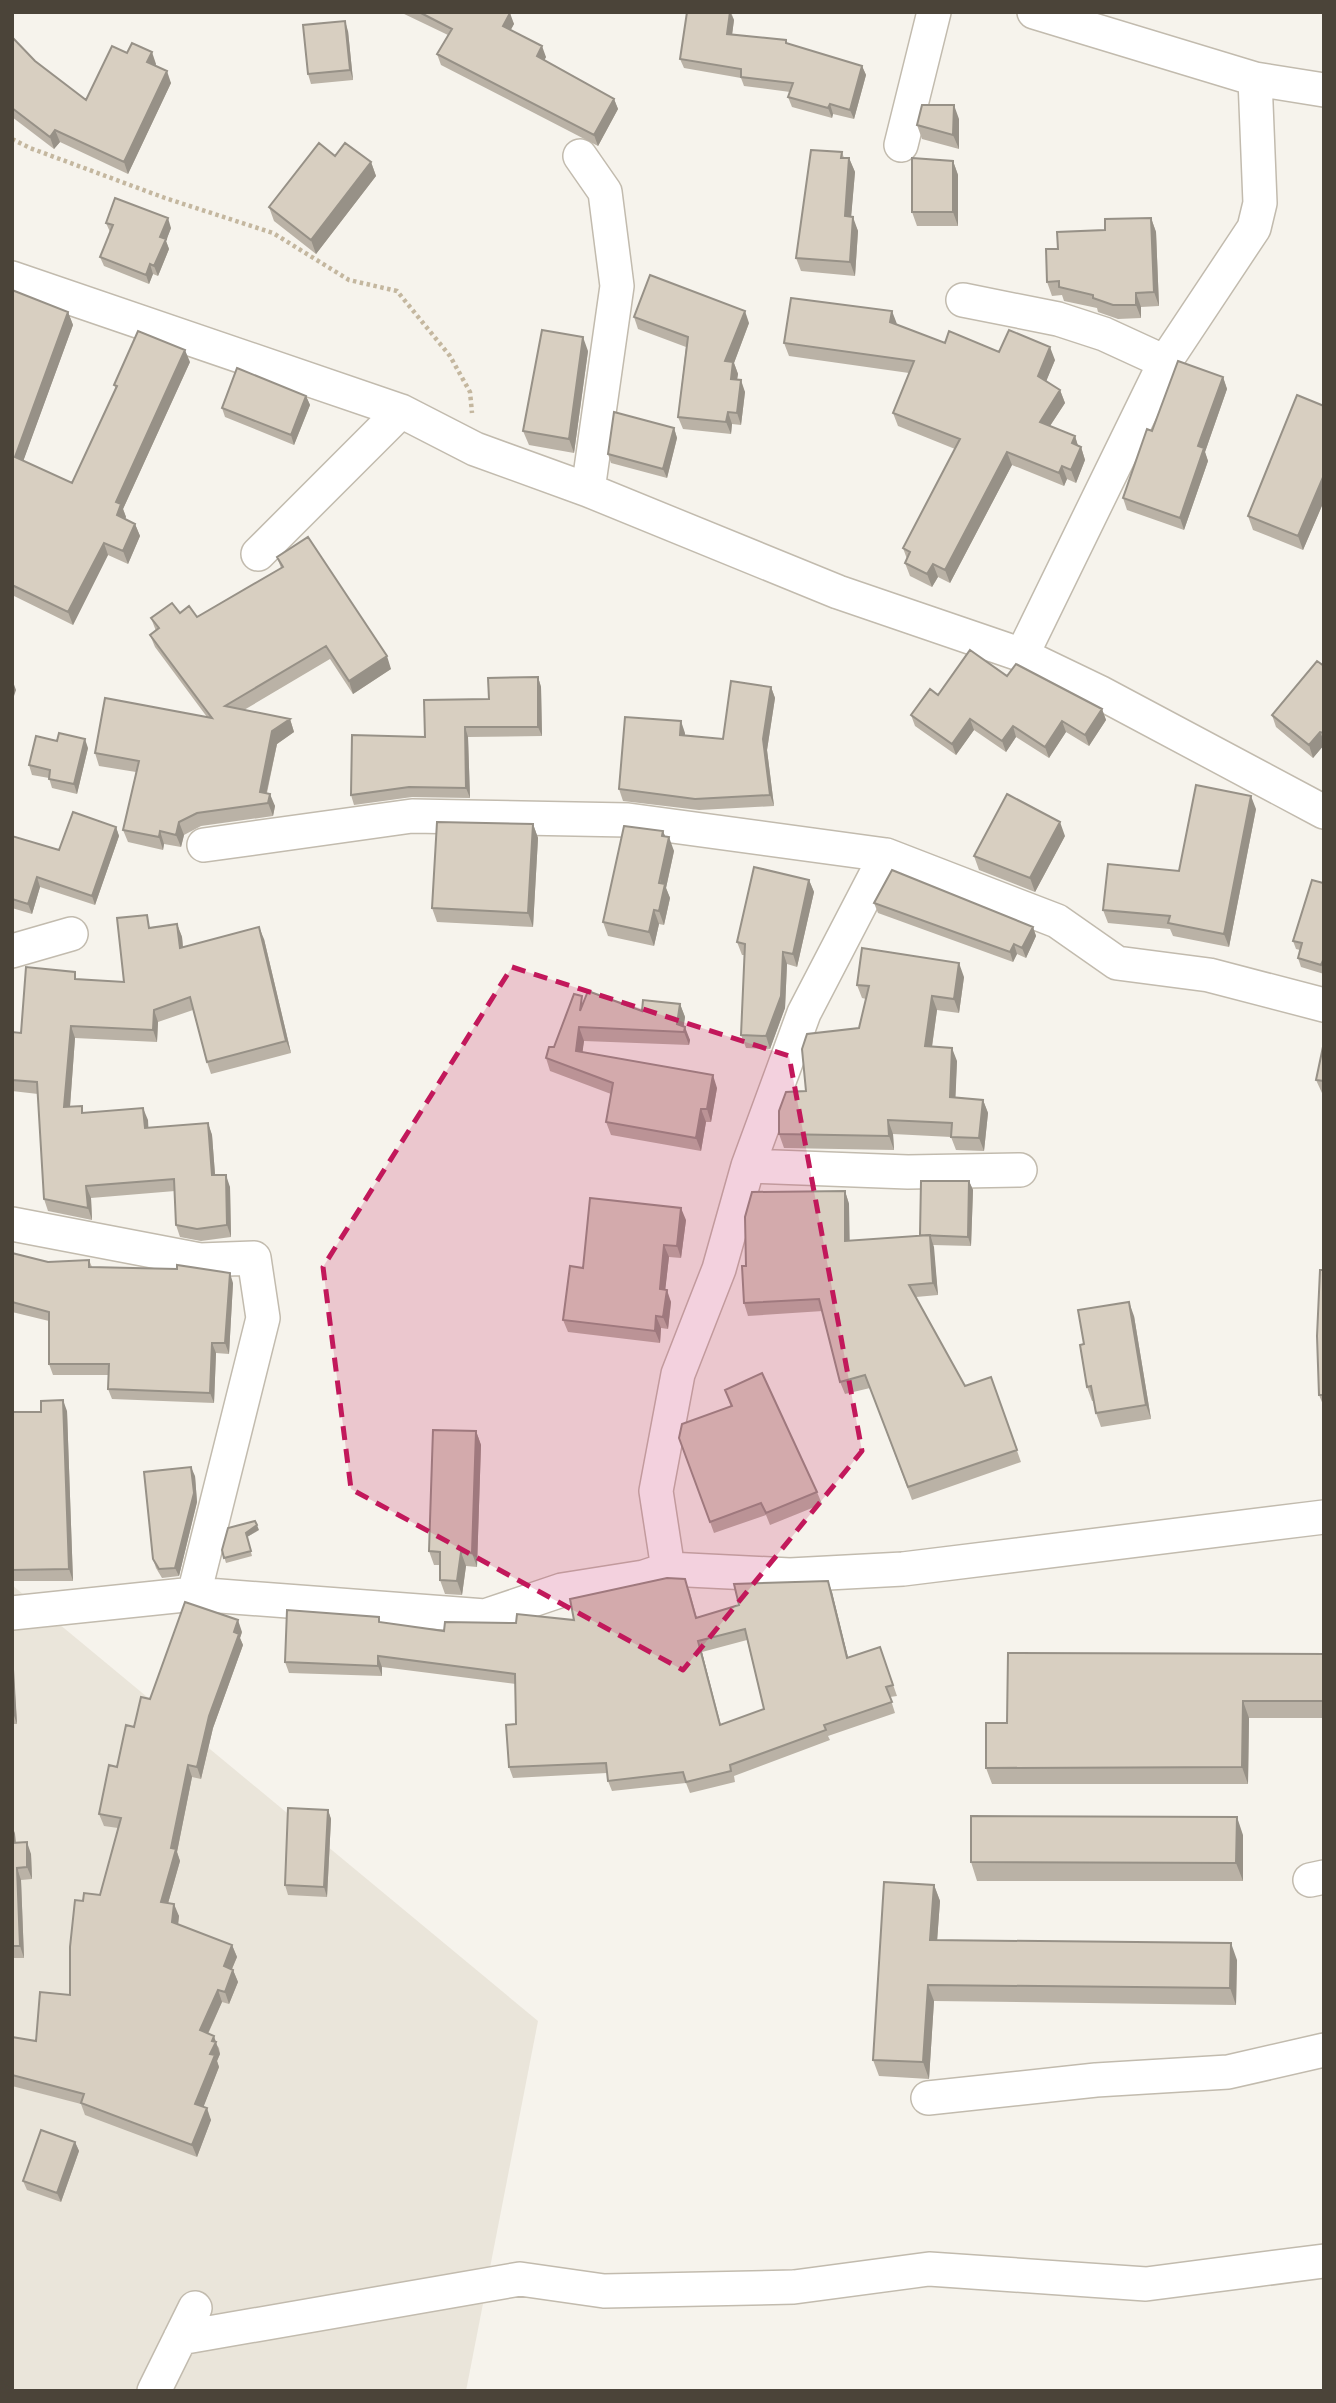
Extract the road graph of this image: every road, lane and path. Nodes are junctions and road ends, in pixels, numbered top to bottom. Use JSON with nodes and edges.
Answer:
{"nodes":[{"id":1,"x":934,"y":12,"type":"edge"},
{"id":2,"x":1034,"y":12,"type":"edge"},
{"id":3,"x":1255,"y":79,"type":"junction"},
{"id":4,"x":1324,"y":90,"type":"edge"},
{"id":5,"x":12,"y":139,"type":"edge"},
{"id":6,"x":901,"y":145,"type":"dead end"},
{"id":7,"x":580,"y":156,"type":"dead end"},
{"id":8,"x":12,"y":278,"type":"edge"},
{"id":9,"x":963,"y":300,"type":"dead end"},
{"id":10,"x":1165,"y":362,"type":"junction"},
{"id":11,"x":401,"y":411,"type":"junction"},
{"id":12,"x":475,"y":449,"type":"junction"},
{"id":13,"x":588,"y":490,"type":"junction"},
{"id":14,"x":258,"y":554,"type":"dead end"},
{"id":15,"x":1023,"y":655,"type":"junction"},
{"id":16,"x":1324,"y":812,"type":"edge"},
{"id":17,"x":204,"y":845,"type":"dead end"},
{"id":18,"x":886,"y":855,"type":"junction"},
{"id":19,"x":71,"y":934,"type":"dead end"},
{"id":20,"x":12,"y":951,"type":"edge"},
{"id":21,"x":1324,"y":1004,"type":"edge"},
{"id":22,"x":748,"y":1166,"type":"junction"},
{"id":23,"x":1020,"y":1170,"type":"dead end"},
{"id":24,"x":12,"y":1224,"type":"edge"},
{"id":25,"x":1324,"y":1517,"type":"edge"},
{"id":26,"x":668,"y":1569,"type":"junction"},
{"id":27,"x":194,"y":1594,"type":"junction"},
{"id":28,"x":12,"y":1613,"type":"edge"},
{"id":29,"x":1324,"y":2050,"type":"edge"},
{"id":30,"x":929,"y":2098,"type":"dead end"},
{"id":31,"x":1324,"y":2261,"type":"edge"},
{"id":32,"x":195,"y":2308,"type":"dead end"},
{"id":33,"x":180,"y":2338,"type":"junction"},
{"id":34,"x":154,"y":2391,"type":"edge"}],
"edges":[{"from":1,"to":6,"type":"street"},
{"from":2,"to":3,"type":"street"},
{"from":3,"to":4,"type":"street"},
{"from":3,"to":10,"type":"street"},
{"from":5,"to":12,"type":"path"},
{"from":7,"to":13,"type":"street"},
{"from":8,"to":11,"type":"street"},
{"from":9,"to":10,"type":"street"},
{"from":10,"to":15,"type":"street"},
{"from":11,"to":12,"type":"street"},
{"from":11,"to":14,"type":"street"},
{"from":12,"to":13,"type":"street"},
{"from":13,"to":15,"type":"street"},
{"from":15,"to":16,"type":"street"},
{"from":17,"to":18,"type":"street"},
{"from":18,"to":21,"type":"street"},
{"from":18,"to":22,"type":"street"},
{"from":19,"to":20,"type":"street"},
{"from":22,"to":23,"type":"street"},
{"from":22,"to":26,"type":"street"},
{"from":24,"to":27,"type":"street"},
{"from":25,"to":26,"type":"street"},
{"from":26,"to":27,"type":"street"},
{"from":27,"to":28,"type":"street"},
{"from":29,"to":30,"type":"street"},
{"from":31,"to":33,"type":"street"},
{"from":32,"to":33,"type":"street"},
{"from":33,"to":34,"type":"street"}]}
